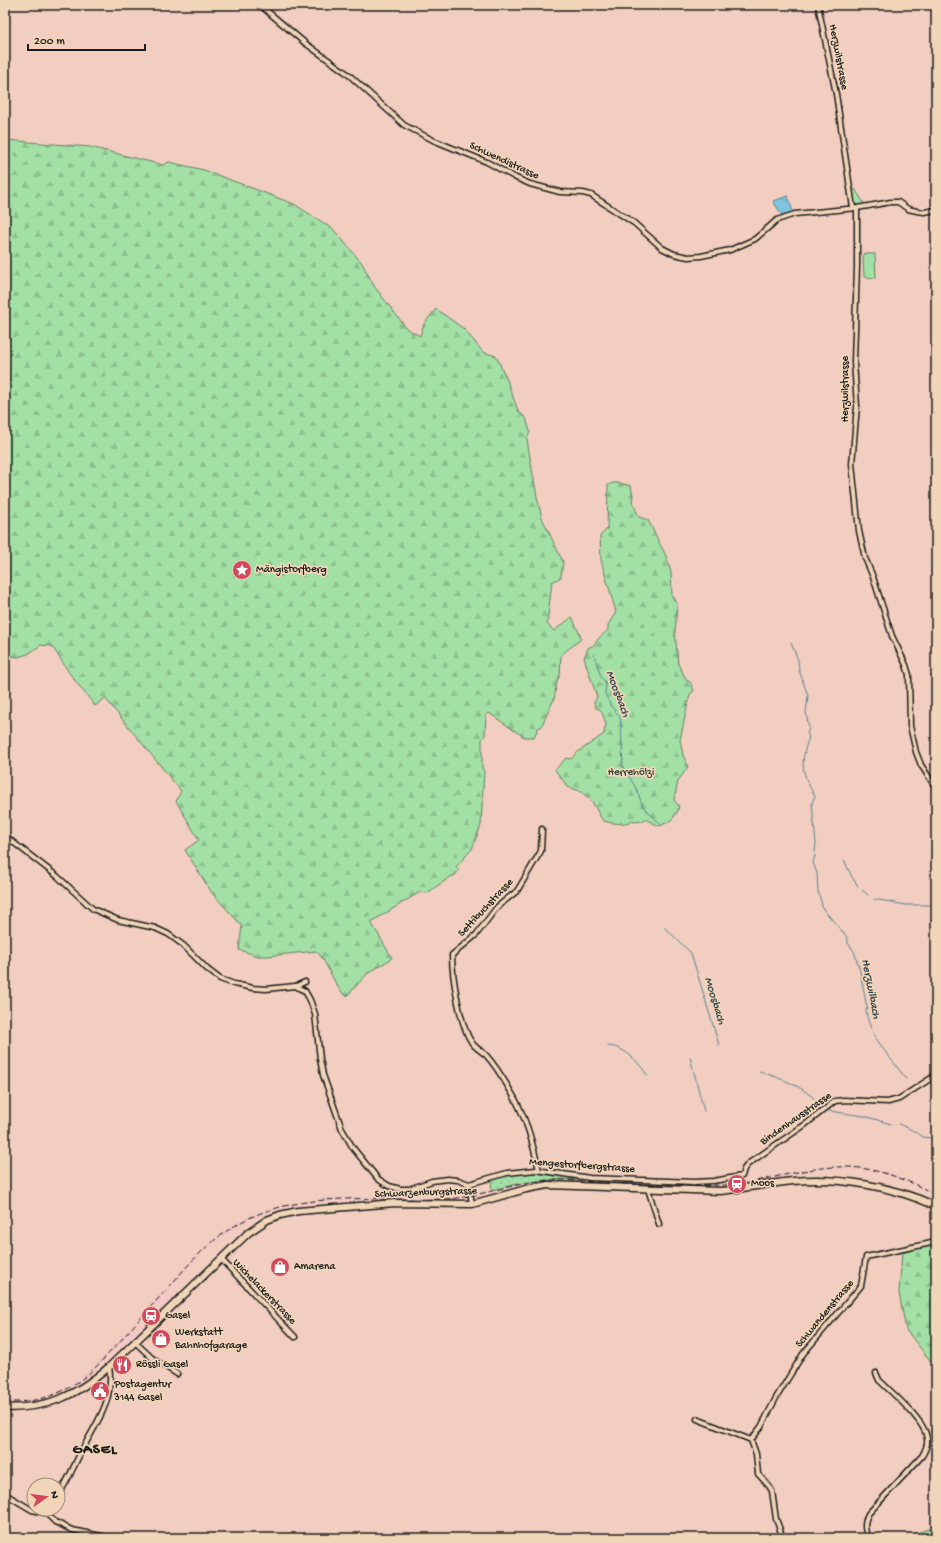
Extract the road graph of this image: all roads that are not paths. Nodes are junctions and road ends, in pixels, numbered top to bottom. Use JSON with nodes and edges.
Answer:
{"nodes":[{"id":1,"x":260,"y":5,"type":"edge"},
{"id":2,"x":818,"y":5,"type":"edge"},
{"id":3,"x":855,"y":208,"type":"junction"},
{"id":4,"x":936,"y":210,"type":"edge"},
{"id":5,"x":936,"y":788,"type":"edge"},
{"id":6,"x":542,"y":829,"type":"dead end"},
{"id":7,"x":5,"y":836,"type":"edge"},
{"id":8,"x":295,"y":986,"type":"junction"},
{"id":9,"x":305,"y":991,"type":"junction"},
{"id":10,"x":936,"y":1074,"type":"edge"},
{"id":11,"x":539,"y":1170,"type":"junction"},
{"id":12,"x":742,"y":1176,"type":"joint"},
{"id":13,"x":469,"y":1184,"type":"junction"},
{"id":14,"x":648,"y":1189,"type":"junction"},
{"id":15,"x":472,"y":1204,"type":"junction"},
{"id":16,"x":936,"y":1206,"type":"edge"},
{"id":17,"x":659,"y":1224,"type":"dead end"},
{"id":18,"x":936,"y":1242,"type":"edge"},
{"id":19,"x":221,"y":1259,"type":"junction"},
{"id":20,"x":295,"y":1337,"type":"dead end"},
{"id":21,"x":135,"y":1342,"type":"junction"},
{"id":22,"x":109,"y":1367,"type":"junction"},
{"id":23,"x":876,"y":1373,"type":"dead end"},
{"id":24,"x":177,"y":1374,"type":"dead end"},
{"id":25,"x":5,"y":1408,"type":"edge"},
{"id":26,"x":697,"y":1419,"type":"dead end"},
{"id":27,"x":751,"y":1440,"type":"junction"},
{"id":28,"x":66,"y":1484,"type":"edge"},
{"id":29,"x":5,"y":1494,"type":"edge"},
{"id":30,"x":26,"y":1506,"type":"edge"},
{"id":31,"x":51,"y":1517,"type":"edge"},
{"id":32,"x":111,"y":1538,"type":"edge"},
{"id":33,"x":783,"y":1538,"type":"edge"},
{"id":34,"x":868,"y":1538,"type":"edge"}],
"edges":[{"from":1,"to":3,"type":"street","name":"Schwendistrasse"},
{"from":2,"to":3,"type":"street","name":"Herzwilstrasse"},
{"from":3,"to":4,"type":"street","name":"Schwendistrasse"},
{"from":3,"to":5,"type":"street","name":"Herzwilstrasse"},
{"from":6,"to":11,"type":"street","name":"Settibuchstrasse"},
{"from":7,"to":8,"type":"street"},
{"from":8,"to":9,"type":"street"},
{"from":8,"to":9,"type":"street"},
{"from":9,"to":13,"type":"street","name":"Mengestorfbergstrasse"},
{"from":10,"to":12,"type":"street","name":"Bindenhausstrasse"},
{"from":11,"to":12,"type":"street","name":"Mengestorfbergstrasse"},
{"from":11,"to":13,"type":"street","name":"Mengestorfbergstrasse"},
{"from":13,"to":15,"type":"street"},
{"from":14,"to":15,"type":"main road","name":"Schwarzenburgstrasse"},
{"from":14,"to":16,"type":"main road","name":"Schwarzenburgstrasse"},
{"from":14,"to":17,"type":"street"},
{"from":15,"to":19,"type":"main road","name":"Schwarzenburgstrasse"},
{"from":18,"to":27,"type":"street","name":"Schwandenstrasse"},
{"from":19,"to":20,"type":"street","name":"Wichelackerstrasse"},
{"from":19,"to":21,"type":"main road","name":"Schwarzenburgstrasse"},
{"from":21,"to":22,"type":"main road","name":"Schwarzenburgstrasse"},
{"from":21,"to":24,"type":"street"},
{"from":22,"to":25,"type":"main road","name":"Schwarzenburgstrasse"},
{"from":22,"to":28,"type":"street"},
{"from":23,"to":34,"type":"street"},
{"from":26,"to":27,"type":"street"},
{"from":27,"to":33,"type":"street"},
{"from":29,"to":30,"type":"street"},
{"from":31,"to":32,"type":"street"}]}
